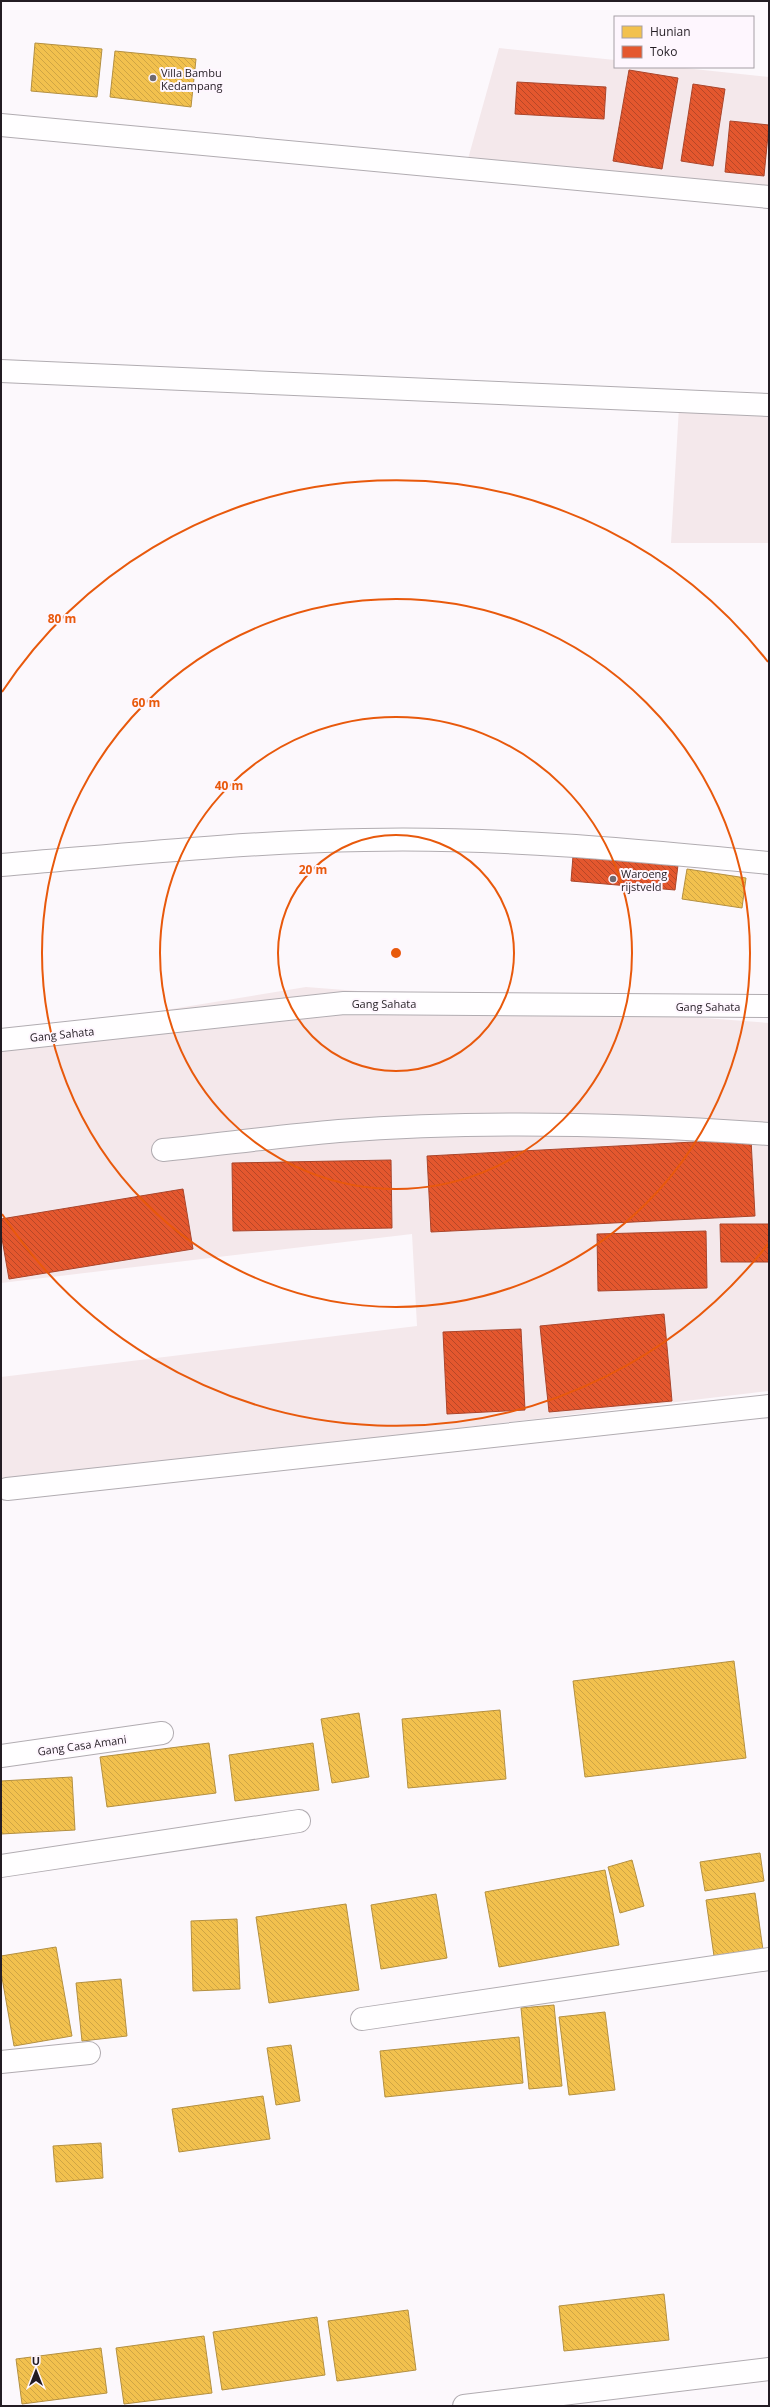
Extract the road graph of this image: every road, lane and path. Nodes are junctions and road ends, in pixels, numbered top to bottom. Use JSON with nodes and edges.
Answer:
{"nodes":[{"id":1,"x":1,"y":124,"type":"edge"},
{"id":2,"x":769,"y":197,"type":"edge"},
{"id":3,"x":1,"y":371,"type":"edge"},
{"id":4,"x":769,"y":405,"type":"edge"},
{"id":5,"x":769,"y":863,"type":"edge"},
{"id":6,"x":1,"y":865,"type":"edge"},
{"id":7,"x":769,"y":1006,"type":"edge"},
{"id":8,"x":1,"y":1040,"type":"edge"},
{"id":9,"x":769,"y":1134,"type":"edge"},
{"id":10,"x":163,"y":1150,"type":"dead end"},
{"id":11,"x":769,"y":1406,"type":"edge"},
{"id":12,"x":7,"y":1490,"type":"dead end"},
{"id":13,"x":162,"y":1733,"type":"dead end"},
{"id":14,"x":1,"y":1756,"type":"edge"},
{"id":15,"x":299,"y":1820,"type":"dead end"},
{"id":16,"x":1,"y":1866,"type":"edge"},
{"id":17,"x":769,"y":1959,"type":"edge"},
{"id":18,"x":362,"y":2019,"type":"dead end"},
{"id":19,"x":88,"y":2053,"type":"dead end"},
{"id":20,"x":1,"y":2062,"type":"edge"},
{"id":21,"x":769,"y":2369,"type":"edge"},
{"id":22,"x":464,"y":2406,"type":"edge"}],
"edges":[{"from":1,"to":2,"type":"street"},
{"from":3,"to":4,"type":"street"},
{"from":5,"to":6,"type":"street"},
{"from":7,"to":8,"type":"street","name":"Gang Sahata"},
{"from":9,"to":10,"type":"street"},
{"from":11,"to":12,"type":"street"},
{"from":13,"to":14,"type":"street","name":"Gang Casa Amani"},
{"from":15,"to":16,"type":"street"},
{"from":17,"to":18,"type":"street"},
{"from":19,"to":20,"type":"street"},
{"from":21,"to":22,"type":"street"}]}
